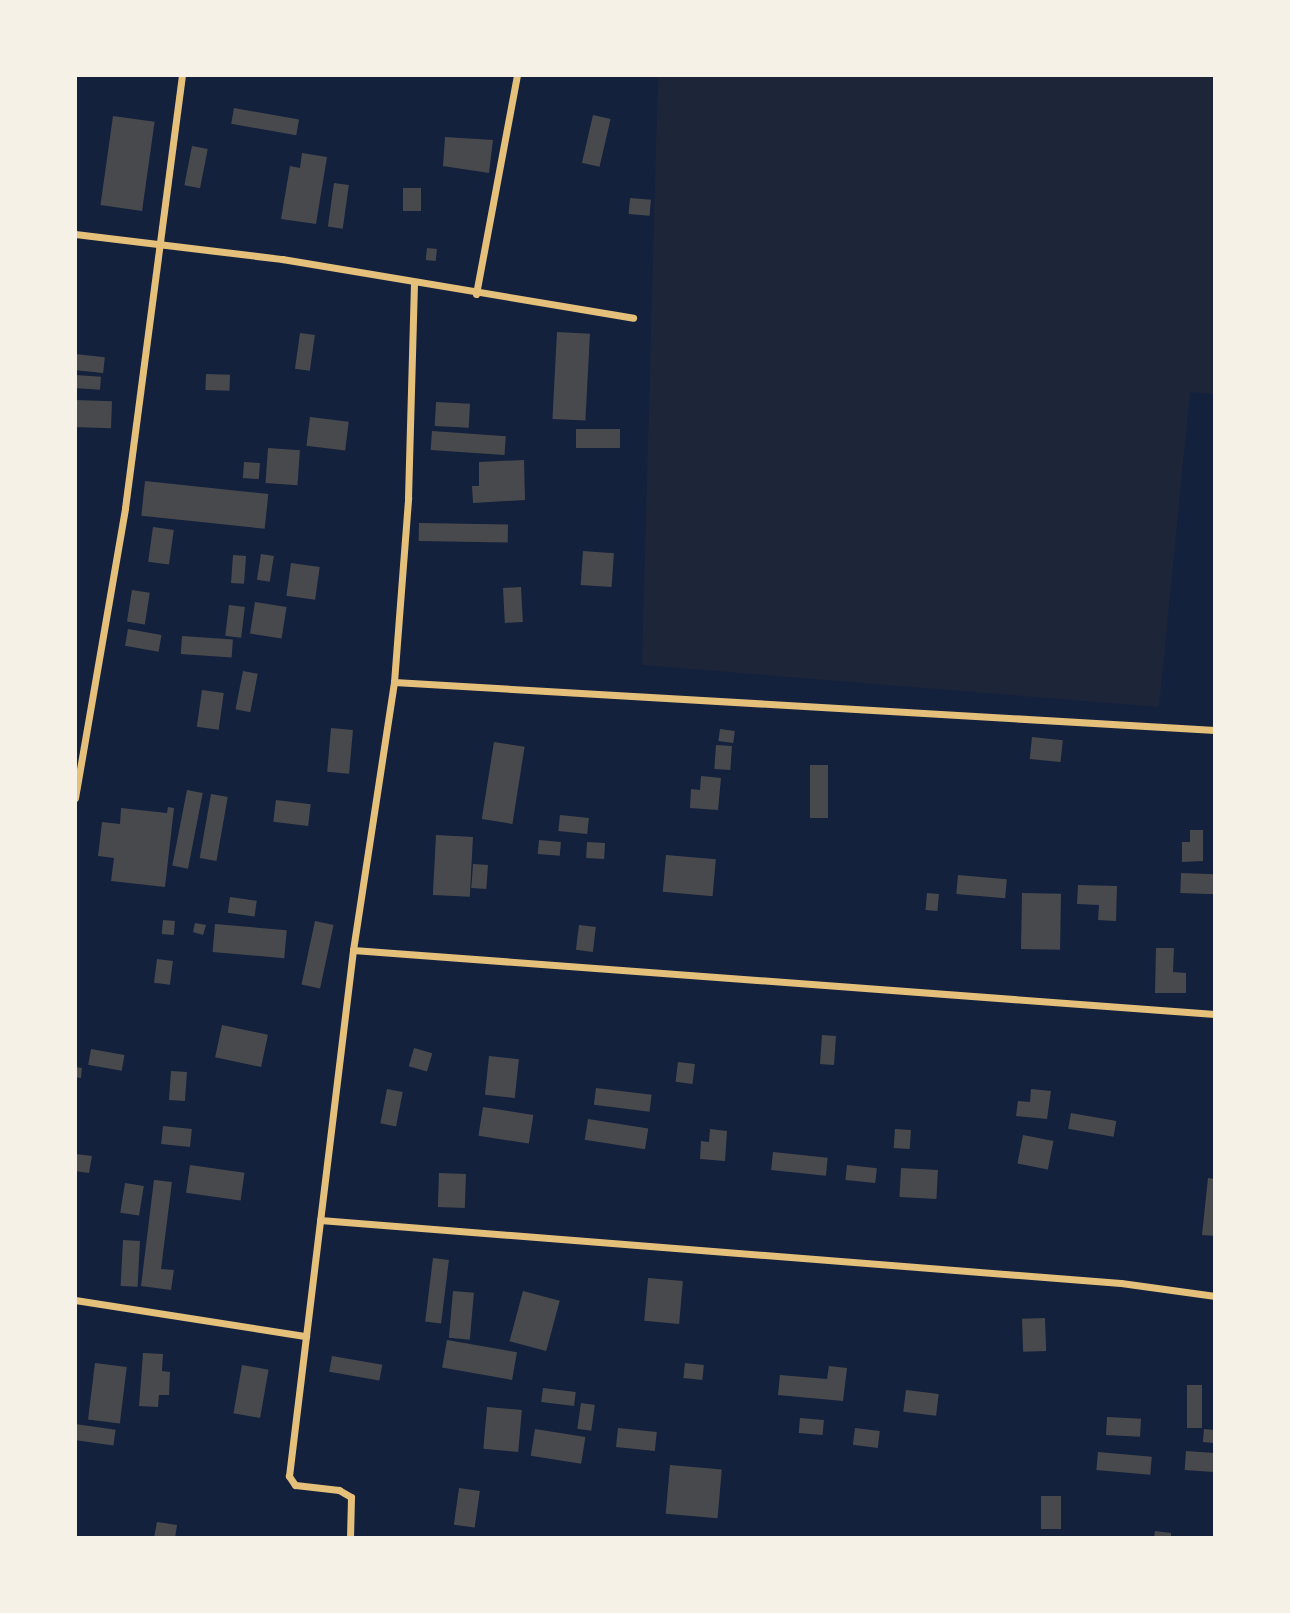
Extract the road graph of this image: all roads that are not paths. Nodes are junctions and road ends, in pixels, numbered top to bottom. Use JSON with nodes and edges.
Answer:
{"nodes":[{"id":1,"x":182,"y":75,"type":"edge"},
{"id":2,"x":517,"y":75,"type":"edge"},
{"id":3,"x":75,"y":234,"type":"edge"},
{"id":4,"x":158,"y":246,"type":"junction"},
{"id":5,"x":414,"y":284,"type":"junction"},
{"id":6,"x":477,"y":293,"type":"junction"},
{"id":7,"x":633,"y":318,"type":"dead end"},
{"id":8,"x":394,"y":682,"type":"junction"},
{"id":9,"x":1215,"y":730,"type":"edge"},
{"id":10,"x":78,"y":767,"type":"edge"},
{"id":11,"x":75,"y":798,"type":"edge"},
{"id":12,"x":353,"y":950,"type":"junction"},
{"id":13,"x":1215,"y":1014,"type":"edge"},
{"id":14,"x":320,"y":1220,"type":"junction"},
{"id":15,"x":1215,"y":1296,"type":"edge"},
{"id":16,"x":75,"y":1300,"type":"edge"},
{"id":17,"x":306,"y":1336,"type":"junction"},
{"id":18,"x":350,"y":1538,"type":"edge"}],
"edges":[{"from":1,"to":4,"type":"street"},
{"from":2,"to":6,"type":"street"},
{"from":3,"to":4,"type":"street"},
{"from":4,"to":5,"type":"street"},
{"from":4,"to":10,"type":"street"},
{"from":5,"to":6,"type":"street"},
{"from":5,"to":8,"type":"street"},
{"from":6,"to":7,"type":"street"},
{"from":8,"to":9,"type":"street"},
{"from":8,"to":12,"type":"street"},
{"from":10,"to":11,"type":"street"},
{"from":12,"to":13,"type":"street"},
{"from":12,"to":14,"type":"street"},
{"from":14,"to":15,"type":"street"},
{"from":14,"to":17,"type":"street"},
{"from":16,"to":17,"type":"street"},
{"from":17,"to":18,"type":"street"}]}
